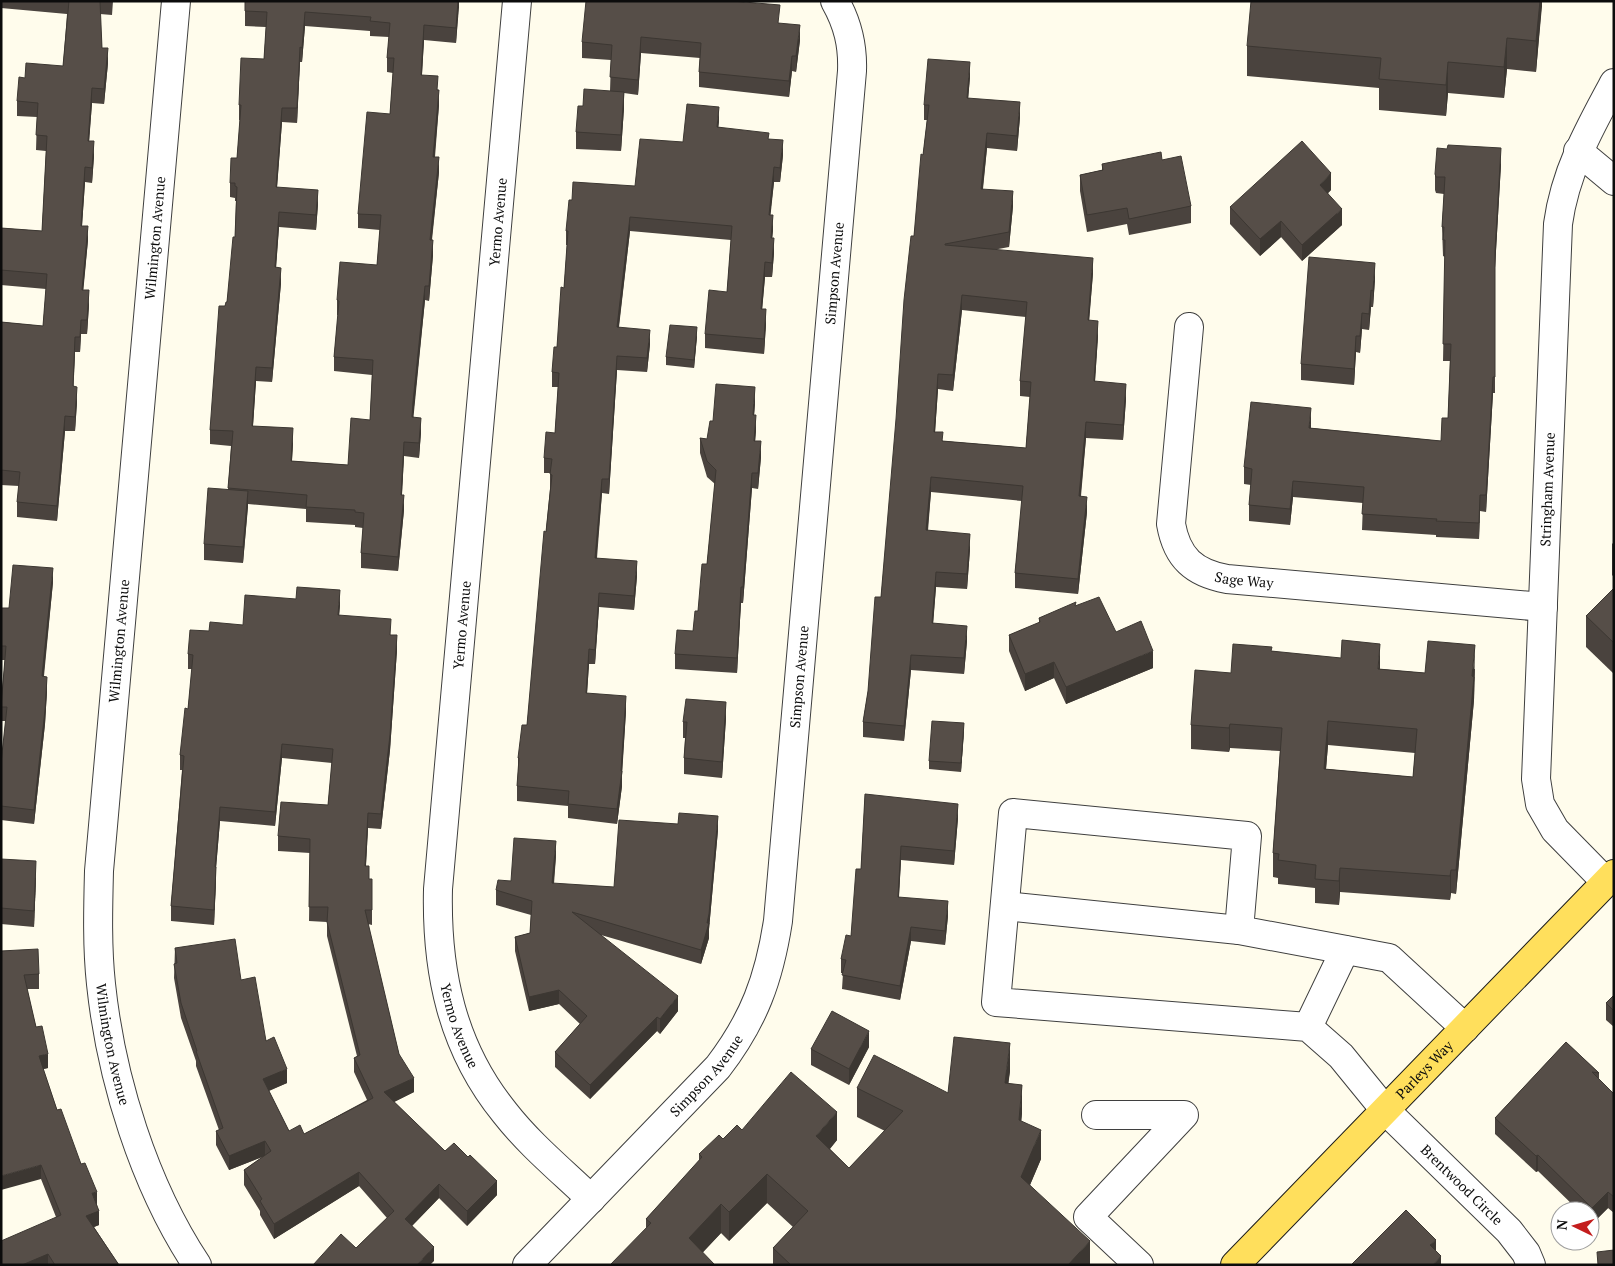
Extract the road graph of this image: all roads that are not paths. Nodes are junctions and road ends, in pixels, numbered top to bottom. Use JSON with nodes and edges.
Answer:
{"nodes":[{"id":1,"x":176,"y":1,"type":"edge"},
{"id":2,"x":517,"y":1,"type":"edge"},
{"id":3,"x":835,"y":1,"type":"edge"},
{"id":4,"x":1614,"y":83,"type":"edge"},
{"id":5,"x":1578,"y":151,"type":"junction"},
{"id":6,"x":1614,"y":181,"type":"edge"},
{"id":7,"x":1189,"y":327,"type":"dead end"},
{"id":8,"x":1543,"y":607,"type":"junction"},
{"id":9,"x":1610,"y":878,"type":"edge"},
{"id":10,"x":1004,"y":906,"type":"junction"},
{"id":11,"x":1239,"y":930,"type":"junction"},
{"id":12,"x":1344,"y":950,"type":"junction"},
{"id":13,"x":1308,"y":1027,"type":"junction"},
{"id":14,"x":1465,"y":1028,"type":"junction"},
{"id":15,"x":1385,"y":1110,"type":"junction"},
{"id":16,"x":1096,"y":1115,"type":"dead end"},
{"id":17,"x":591,"y":1199,"type":"junction"},
{"id":18,"x":197,"y":1265,"type":"edge"},
{"id":19,"x":527,"y":1265,"type":"edge"},
{"id":20,"x":1139,"y":1265,"type":"edge"},
{"id":21,"x":1235,"y":1265,"type":"edge"},
{"id":22,"x":1531,"y":1265,"type":"edge"}],
"edges":[{"from":1,"to":18,"type":"street","name":"Wilmington Avenue"},
{"from":2,"to":17,"type":"street","name":"Yermo Avenue"},
{"from":3,"to":17,"type":"street","name":"Simpson Avenue"},
{"from":4,"to":5,"type":"street","name":"Stringham Avenue"},
{"from":5,"to":6,"type":"street"},
{"from":5,"to":8,"type":"street","name":"Stringham Avenue"},
{"from":7,"to":8,"type":"street","name":"Sage Way"},
{"from":8,"to":9,"type":"street","name":"Stringham Avenue"},
{"from":9,"to":14,"type":"main road","name":"Parleys Way"},
{"from":10,"to":11,"type":"street"},
{"from":10,"to":11,"type":"street"},
{"from":10,"to":13,"type":"street"},
{"from":11,"to":12,"type":"street"},
{"from":12,"to":13,"type":"street"},
{"from":12,"to":14,"type":"street"},
{"from":13,"to":15,"type":"street","name":"Brentwood Circle"},
{"from":14,"to":15,"type":"main road","name":"Parleys Way"},
{"from":15,"to":21,"type":"main road","name":"Parleys Way"},
{"from":15,"to":22,"type":"street","name":"Brentwood Circle"},
{"from":16,"to":20,"type":"street"},
{"from":17,"to":19,"type":"street","name":"Simpson Avenue"}]}
